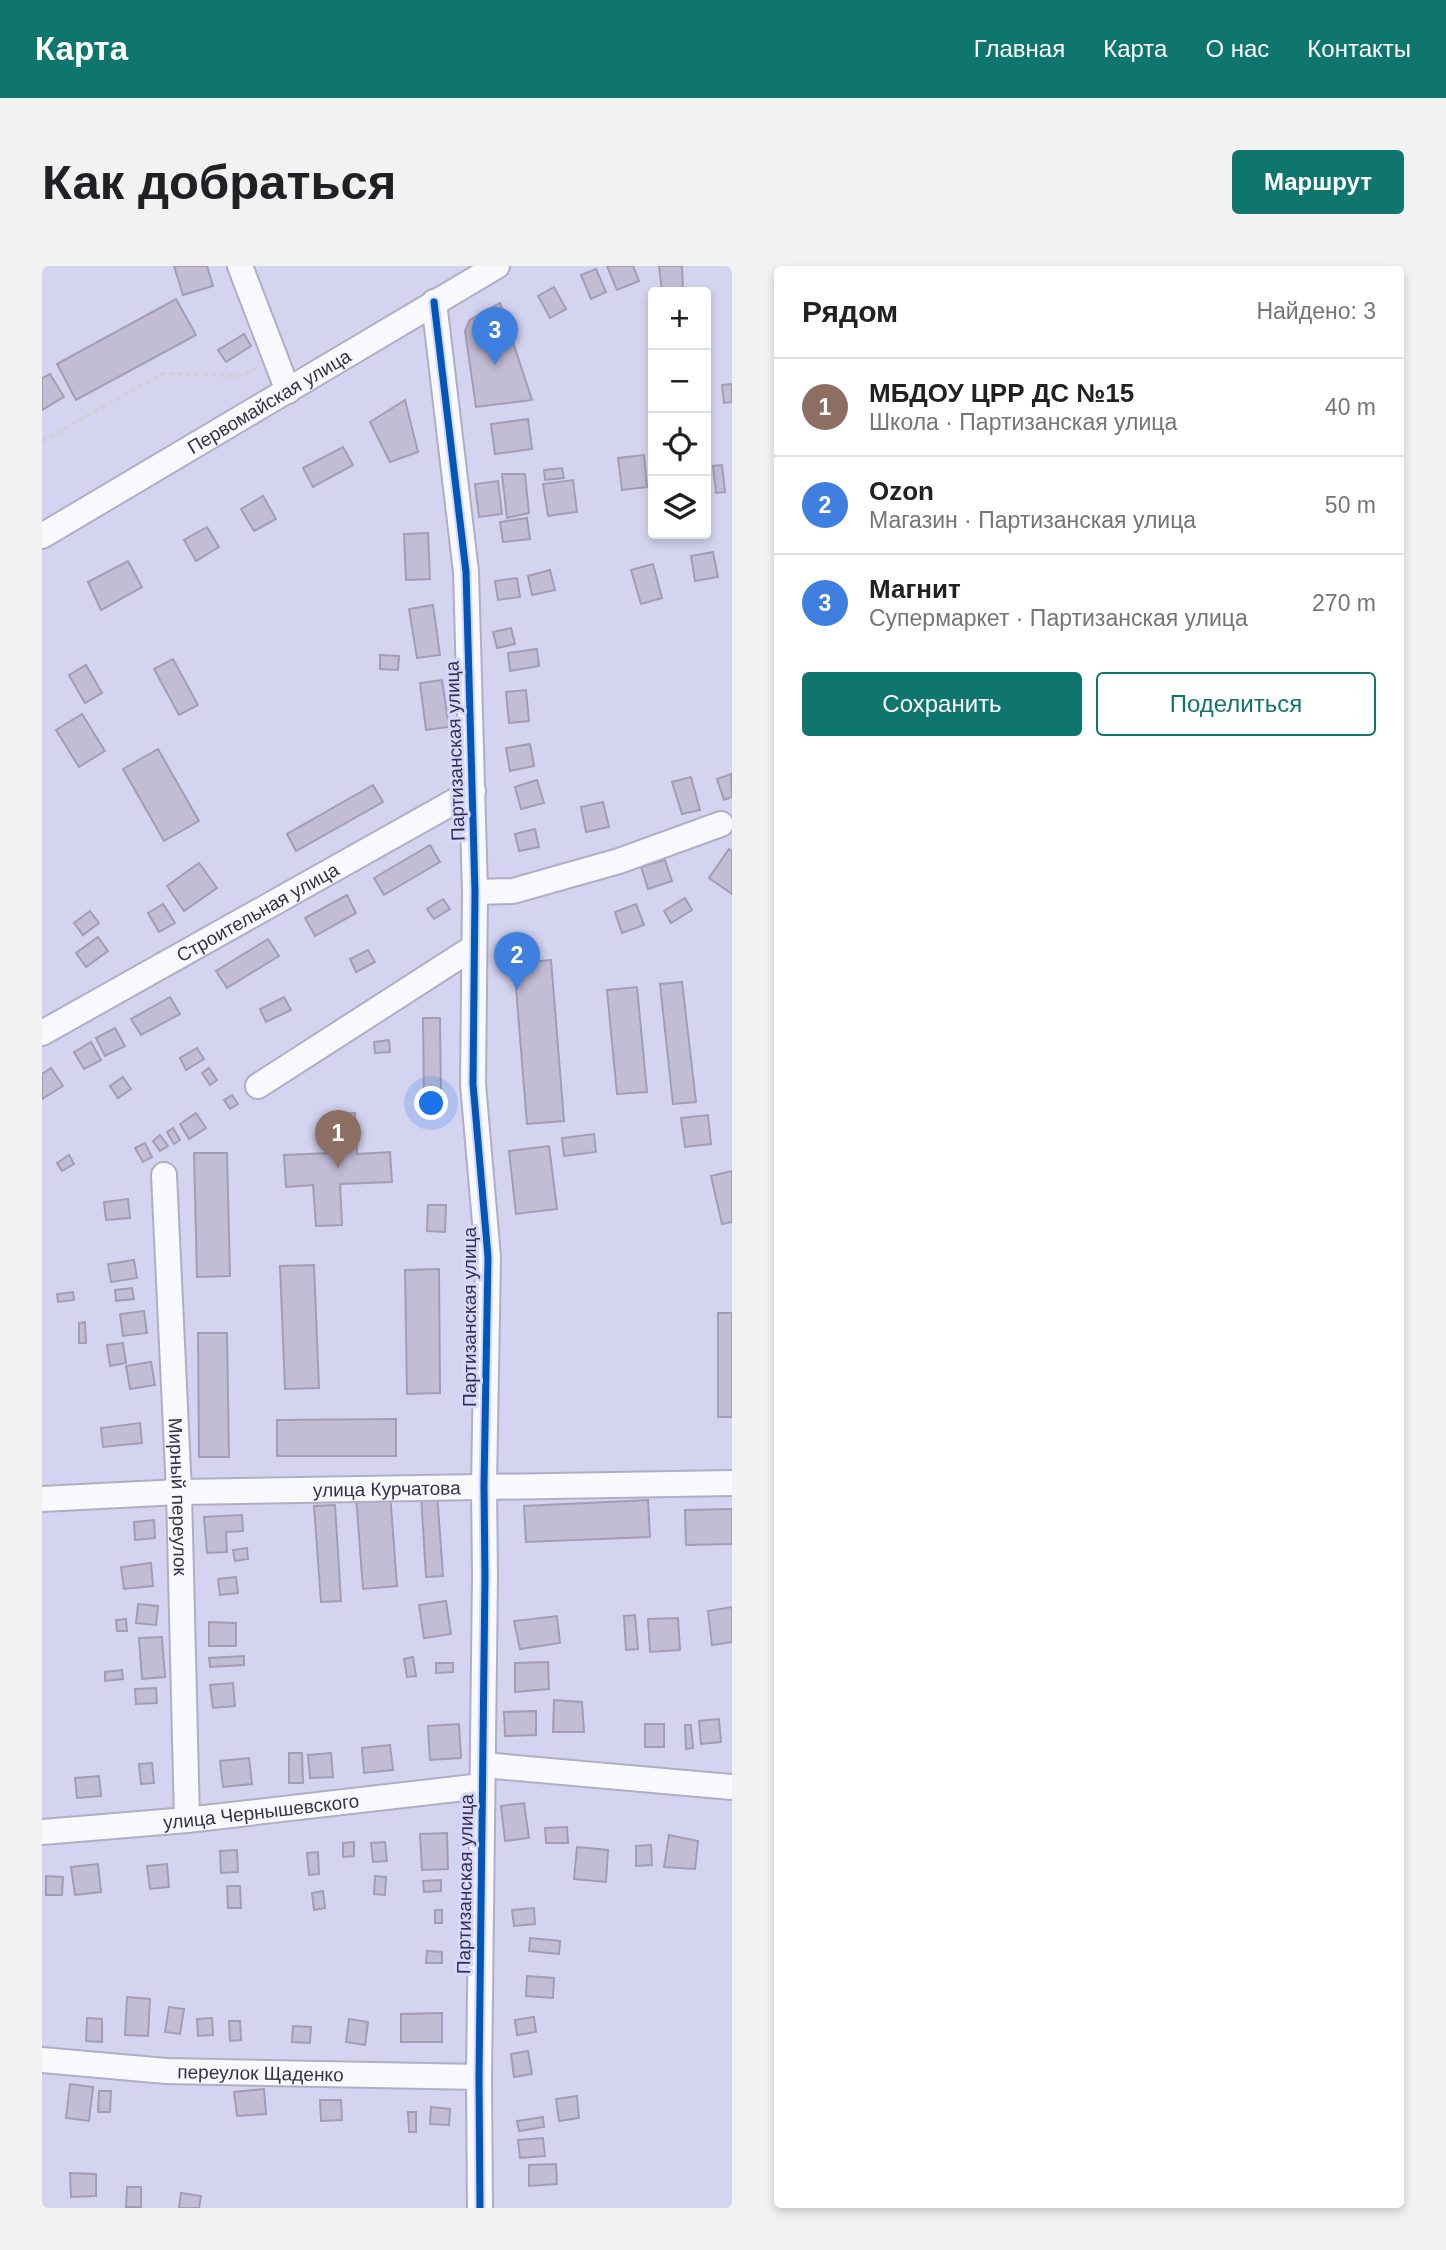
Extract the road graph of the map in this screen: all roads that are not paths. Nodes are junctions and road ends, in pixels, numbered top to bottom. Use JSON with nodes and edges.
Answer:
{"nodes":[{"id":1,"x":240,"y":266,"type":"edge"},
{"id":2,"x":497,"y":266,"type":"edge"},
{"id":3,"x":434,"y":302,"type":"junction"},
{"id":4,"x":288,"y":391,"type":"junction"},
{"id":5,"x":42,"y":536,"type":"edge"},
{"id":6,"x":472,"y":791,"type":"junction"},
{"id":7,"x":721,"y":824,"type":"dead end"},
{"id":8,"x":475,"y":892,"type":"junction"},
{"id":9,"x":474,"y":947,"type":"junction"},
{"id":10,"x":42,"y":1033,"type":"edge"},
{"id":11,"x":258,"y":1086,"type":"dead end"},
{"id":12,"x":164,"y":1175,"type":"dead end"},
{"id":13,"x":732,"y":1483,"type":"edge"},
{"id":14,"x":484,"y":1486,"type":"junction"},
{"id":15,"x":179,"y":1492,"type":"junction"},
{"id":16,"x":42,"y":1499,"type":"edge"},
{"id":17,"x":482,"y":1775,"type":"junction"},
{"id":18,"x":732,"y":1787,"type":"edge"},
{"id":19,"x":187,"y":1820,"type":"junction"},
{"id":20,"x":42,"y":1832,"type":"edge"},
{"id":21,"x":42,"y":2060,"type":"edge"},
{"id":22,"x":479,"y":2077,"type":"junction"},
{"id":23,"x":480,"y":2208,"type":"edge"}],
"edges":[{"from":1,"to":4,"type":"street"},
{"from":2,"to":3,"type":"street","name":"Первомайская улица"},
{"from":3,"to":4,"type":"street","name":"Первомайская улица"},
{"from":3,"to":6,"type":"street","name":"Партизанская улица"},
{"from":4,"to":5,"type":"street","name":"Первомайская улица"},
{"from":6,"to":8,"type":"street","name":"Партизанская улица"},
{"from":6,"to":10,"type":"street","name":"Строительная улица"},
{"from":7,"to":8,"type":"street"},
{"from":8,"to":9,"type":"street","name":"Партизанская улица"},
{"from":9,"to":11,"type":"street"},
{"from":9,"to":14,"type":"street","name":"Партизанская улица"},
{"from":12,"to":15,"type":"street","name":"Мирный переулок"},
{"from":13,"to":14,"type":"street","name":"улица Курчатова"},
{"from":14,"to":15,"type":"street","name":"улица Курчатова"},
{"from":14,"to":17,"type":"street","name":"Партизанская улица"},
{"from":15,"to":16,"type":"street","name":"улица Курчатова"},
{"from":15,"to":19,"type":"street","name":"Мирный переулок"},
{"from":17,"to":18,"type":"street","name":"улица Чернышевского"},
{"from":17,"to":19,"type":"street","name":"улица Чернышевского"},
{"from":17,"to":22,"type":"street","name":"Партизанская улица"},
{"from":19,"to":20,"type":"street","name":"улица Чернышевского"},
{"from":21,"to":22,"type":"street","name":"переулок Щаденко"},
{"from":22,"to":23,"type":"street","name":"Партизанская улица"}]}
